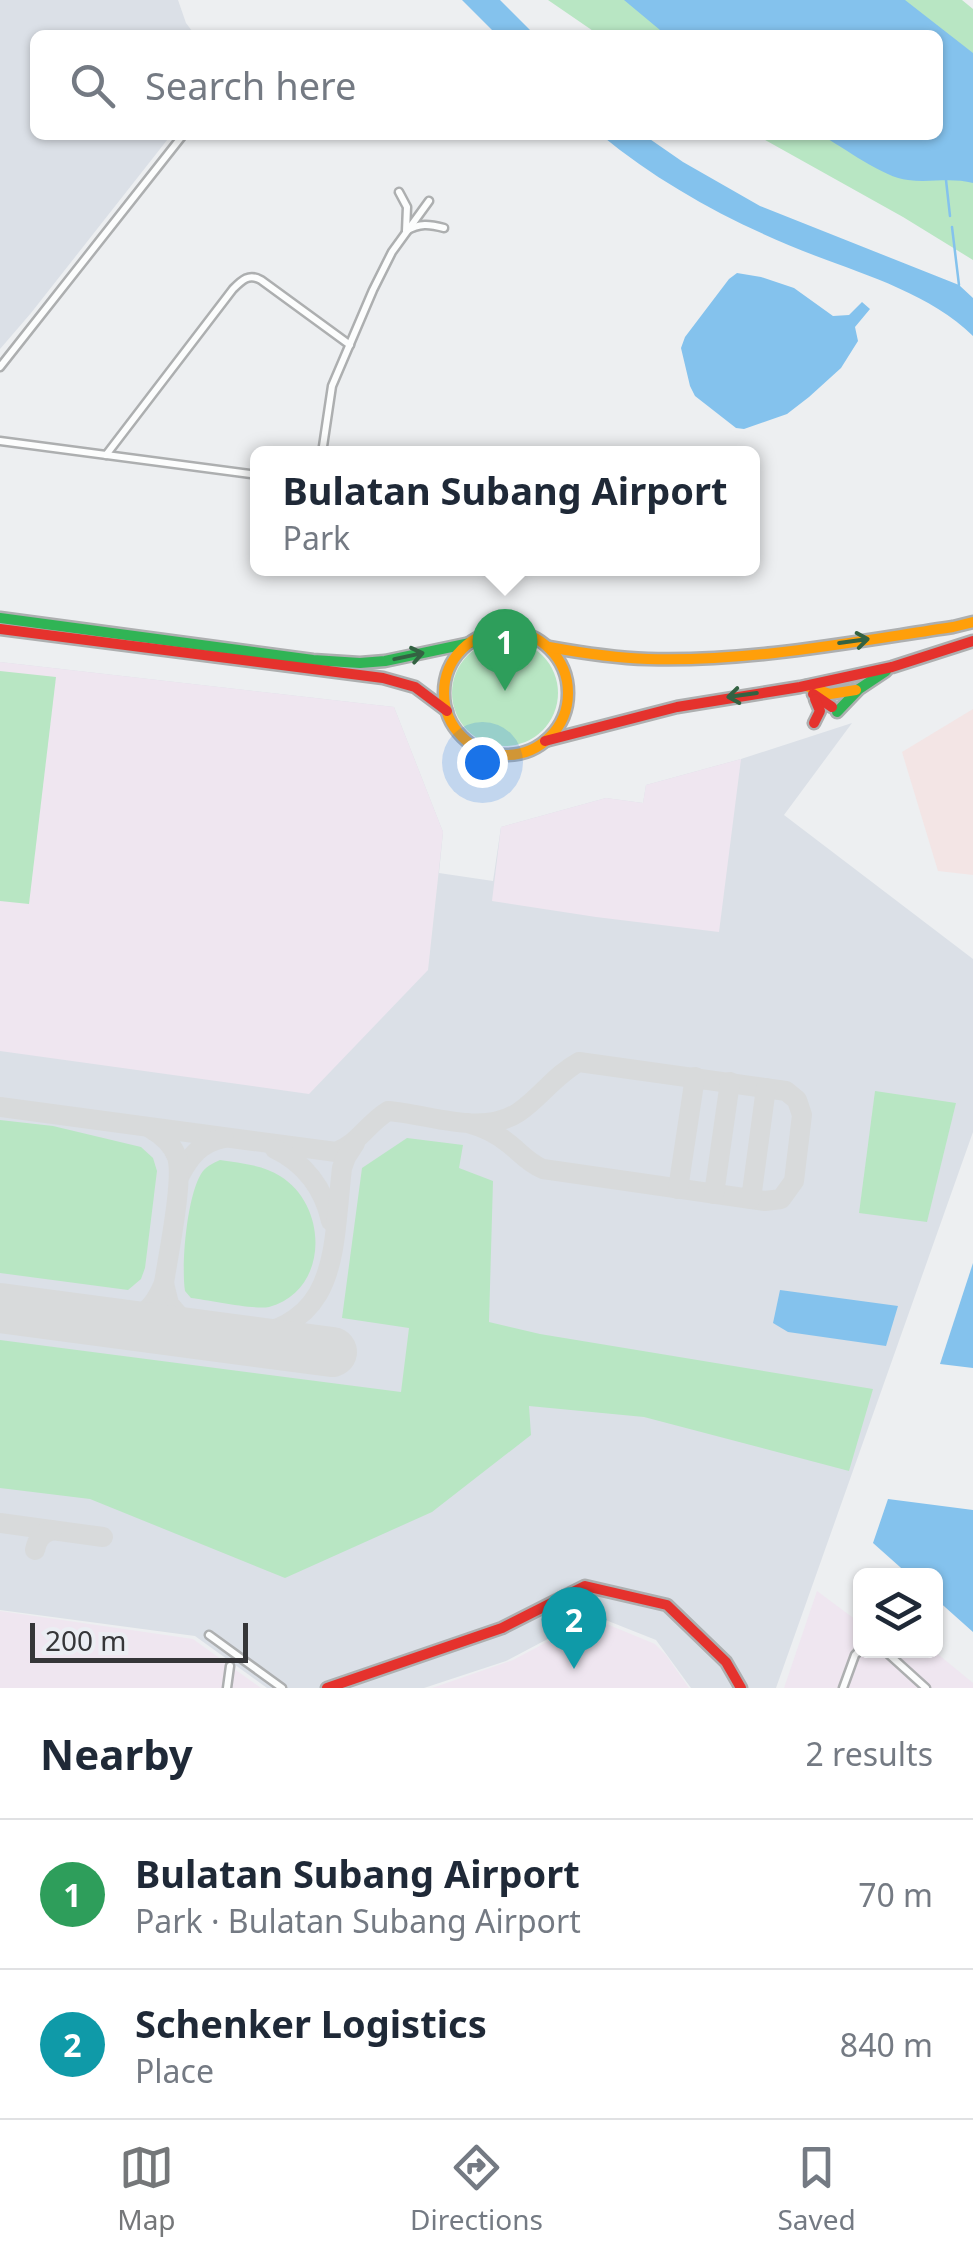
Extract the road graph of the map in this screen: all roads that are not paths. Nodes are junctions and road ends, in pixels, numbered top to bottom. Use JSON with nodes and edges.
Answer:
{"nodes":[{"id":1,"x":178,"y":140,"type":"edge"},
{"id":2,"x":399,"y":192,"type":"dead end"},
{"id":3,"x":430,"y":200,"type":"dead end"},
{"id":4,"x":444,"y":228,"type":"dead end"},
{"id":5,"x":406,"y":231,"type":"junction"},
{"id":6,"x":350,"y":345,"type":"junction"},
{"id":7,"x":0,"y":367,"type":"edge"},
{"id":8,"x":0,"y":442,"type":"edge"},
{"id":9,"x":323,"y":446,"type":"edge"},
{"id":10,"x":106,"y":455,"type":"junction"},
{"id":11,"x":250,"y":474,"type":"edge"},
{"id":12,"x":0,"y":618,"type":"edge"},
{"id":13,"x":973,"y":622,"type":"edge"},
{"id":14,"x":0,"y":629,"type":"edge"},
{"id":15,"x":973,"y":641,"type":"edge"},
{"id":16,"x":470,"y":643,"type":"junction"},
{"id":17,"x":549,"y":647,"type":"junction"},
{"id":18,"x":892,"y":667,"type":"junction"},
{"id":19,"x":806,"y":689,"type":"junction"},
{"id":20,"x":859,"y":689,"type":"junction"},
{"id":21,"x":447,"y":711,"type":"junction"},
{"id":22,"x":814,"y":724,"type":"dead end"},
{"id":23,"x":545,"y":741,"type":"junction"},
{"id":24,"x":209,"y":1634,"type":"dead end"},
{"id":25,"x":854,"y":1658,"type":"edge"},
{"id":26,"x":893,"y":1658,"type":"edge"},
{"id":27,"x":230,"y":1666,"type":"dead end"},
{"id":28,"x":227,"y":1688,"type":"edge"},
{"id":29,"x":282,"y":1688,"type":"edge"},
{"id":30,"x":326,"y":1688,"type":"edge"},
{"id":31,"x":741,"y":1688,"type":"edge"},
{"id":32,"x":844,"y":1688,"type":"edge"},
{"id":33,"x":926,"y":1688,"type":"edge"}],
"edges":[{"from":1,"to":7,"type":"street"},
{"from":2,"to":5,"type":"street"},
{"from":3,"to":5,"type":"street"},
{"from":4,"to":5,"type":"street"},
{"from":5,"to":6,"type":"street"},
{"from":6,"to":9,"type":"street"},
{"from":6,"to":10,"type":"street"},
{"from":8,"to":10,"type":"street"},
{"from":10,"to":11,"type":"street"},
{"from":12,"to":16,"type":"main road","one_way":true},
{"from":17,"to":13,"type":"main road","one_way":true},
{"from":14,"to":21,"type":"main road"},
{"from":15,"to":18,"type":"main road"},
{"from":16,"to":17,"type":"main road"},
{"from":16,"to":21,"type":"main road"},
{"from":17,"to":23,"type":"main road"},
{"from":18,"to":19,"type":"main road"},
{"from":18,"to":20,"type":"main road"},
{"from":19,"to":20,"type":"main road"},
{"from":19,"to":20,"type":"main road"},
{"from":19,"to":22,"type":"main road"},
{"from":19,"to":23,"type":"main road","one_way":true},
{"from":21,"to":23,"type":"main road"},
{"from":24,"to":29,"type":"street"},
{"from":25,"to":32,"type":"street"},
{"from":26,"to":33,"type":"street"},
{"from":27,"to":28,"type":"street"},
{"from":30,"to":31,"type":"main road"}]}
